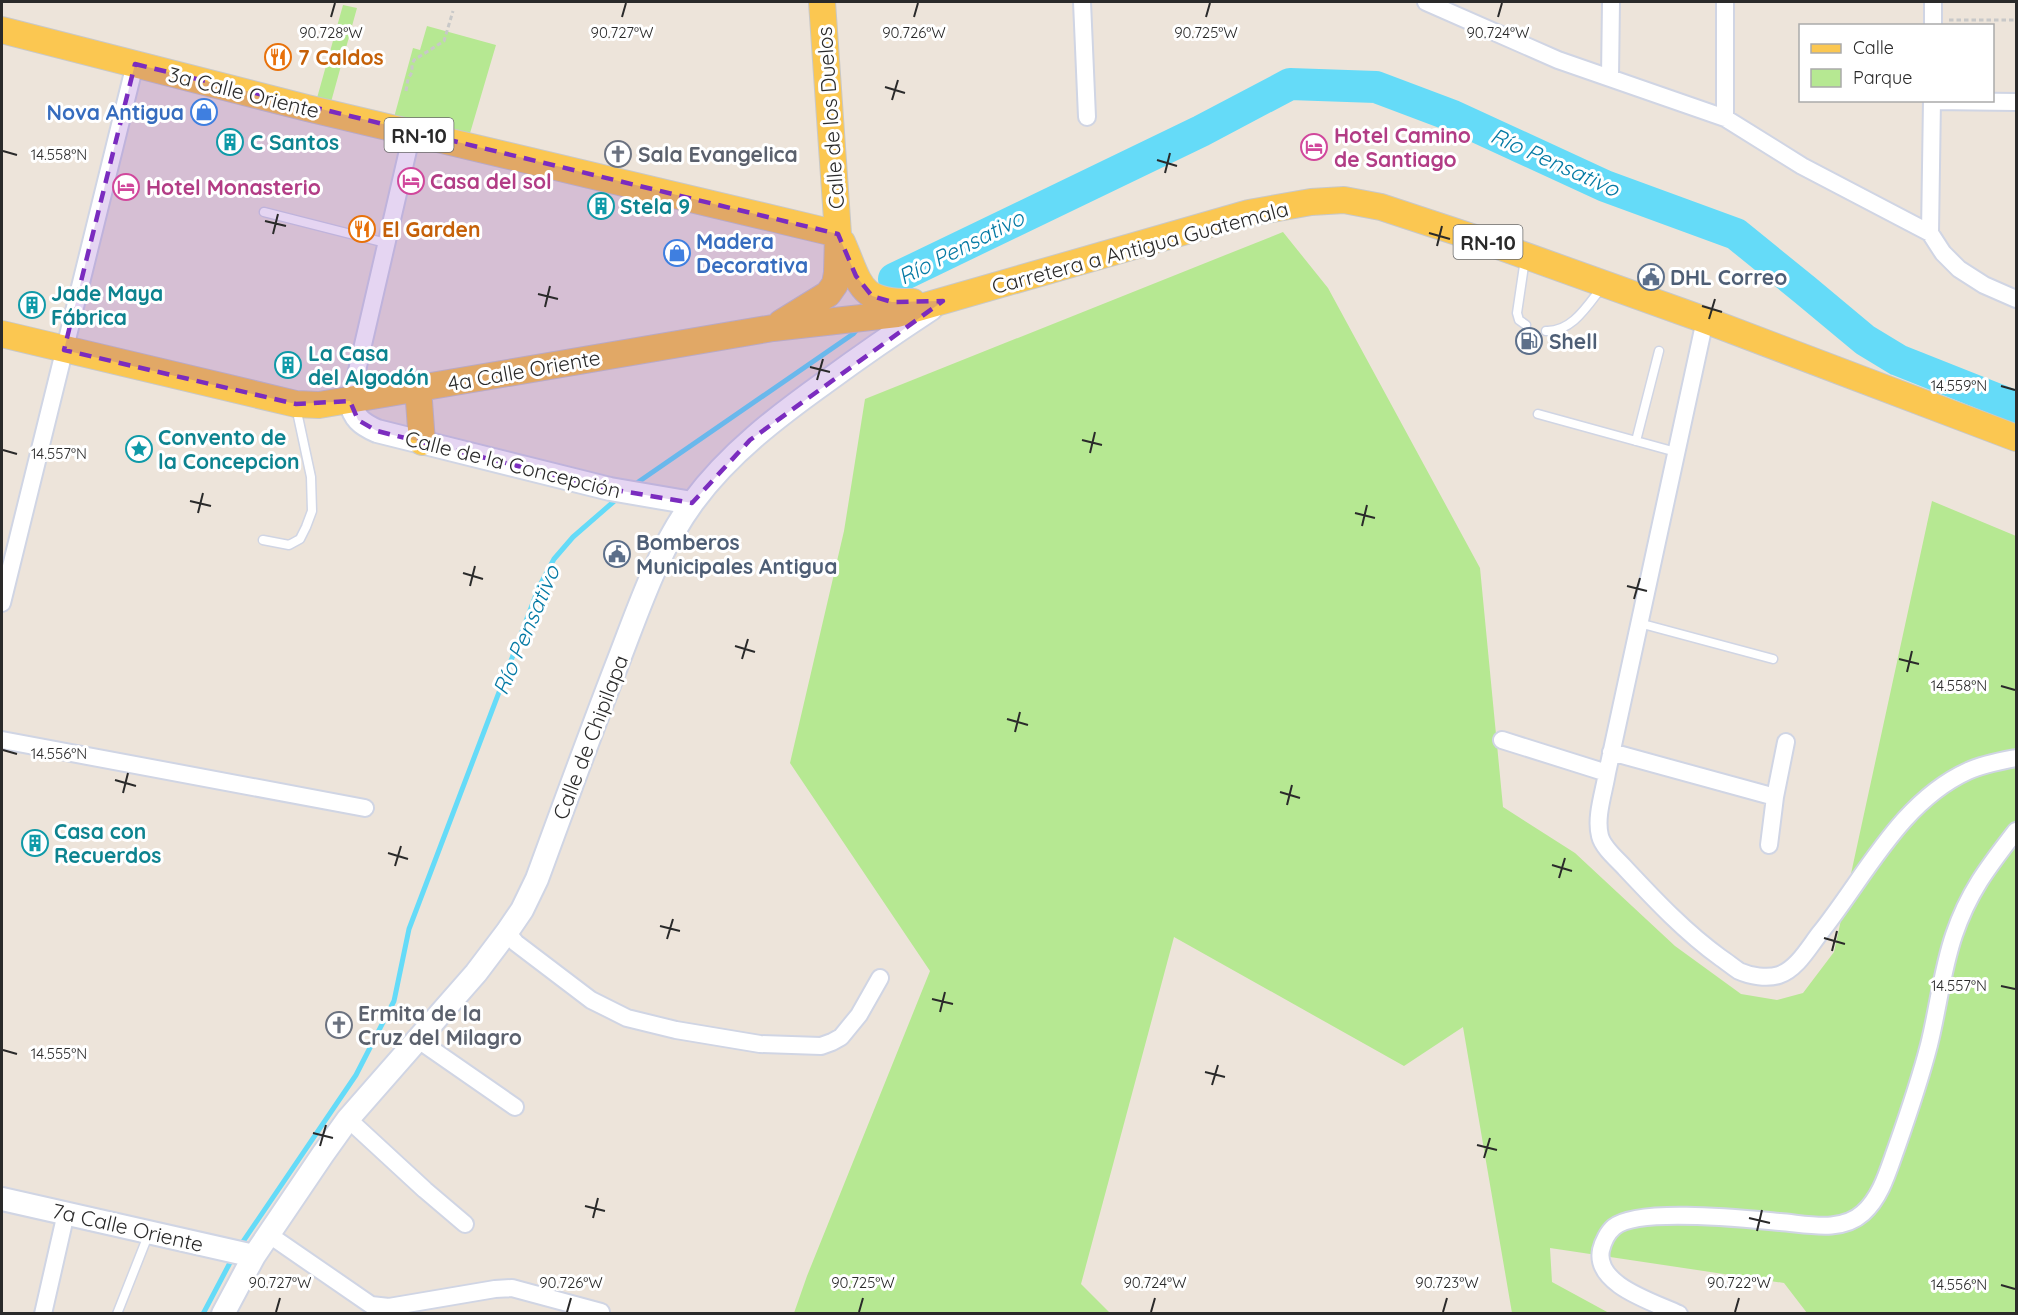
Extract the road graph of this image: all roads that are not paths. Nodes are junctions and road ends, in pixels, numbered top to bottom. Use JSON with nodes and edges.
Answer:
{"nodes":[{"id":1,"x":822,"y":2,"type":"edge"},
{"id":2,"x":1082,"y":2,"type":"edge"},
{"id":3,"x":1426,"y":2,"type":"edge"},
{"id":4,"x":1611,"y":2,"type":"edge"},
{"id":5,"x":1725,"y":2,"type":"edge"},
{"id":6,"x":1933,"y":2,"type":"edge"},
{"id":7,"x":1933,"y":23,"type":"edge"},
{"id":8,"x":2,"y":30,"type":"edge"},
{"id":9,"x":135,"y":64,"type":"junction"},
{"id":10,"x":1610,"y":77,"type":"junction"},
{"id":11,"x":1932,"y":102,"type":"edge"},
{"id":12,"x":1994,"y":102,"type":"edge"},
{"id":13,"x":2016,"y":102,"type":"edge"},
{"id":14,"x":1087,"y":117,"type":"dead end"},
{"id":15,"x":1725,"y":118,"type":"junction"},
{"id":16,"x":411,"y":133,"type":"junction"},
{"id":17,"x":264,"y":212,"type":"dead end"},
{"id":18,"x":1930,"y":233,"type":"junction"},
{"id":19,"x":838,"y":234,"type":"junction"},
{"id":20,"x":386,"y":243,"type":"junction"},
{"id":21,"x":1526,"y":256,"type":"junction"},
{"id":22,"x":1605,"y":284,"type":"junction"},
{"id":23,"x":2016,"y":299,"type":"edge"},
{"id":24,"x":943,"y":301,"type":"junction"},
{"id":25,"x":870,"y":308,"type":"junction"},
{"id":26,"x":1705,"y":320,"type":"junction"},
{"id":27,"x":1526,"y":325,"type":"dead end"},
{"id":28,"x":773,"y":328,"type":"junction"},
{"id":29,"x":1546,"y":331,"type":"dead end"},
{"id":30,"x":2,"y":334,"type":"edge"},
{"id":31,"x":64,"y":350,"type":"junction"},
{"id":32,"x":1659,"y":351,"type":"dead end"},
{"id":33,"x":418,"y":388,"type":"junction"},
{"id":34,"x":351,"y":401,"type":"junction"},
{"id":35,"x":296,"y":404,"type":"junction"},
{"id":36,"x":1538,"y":414,"type":"dead end"},
{"id":37,"x":2016,"y":438,"type":"edge"},
{"id":38,"x":1636,"y":441,"type":"junction"},
{"id":39,"x":422,"y":442,"type":"junction"},
{"id":40,"x":1676,"y":452,"type":"junction"},
{"id":41,"x":692,"y":503,"type":"junction"},
{"id":42,"x":263,"y":540,"type":"dead end"},
{"id":43,"x":2,"y":603,"type":"edge"},
{"id":44,"x":1639,"y":623,"type":"junction"},
{"id":45,"x":1773,"y":659,"type":"dead end"},
{"id":46,"x":2,"y":740,"type":"edge"},
{"id":47,"x":1502,"y":740,"type":"dead end"},
{"id":48,"x":1786,"y":742,"type":"dead end"},
{"id":49,"x":1611,"y":752,"type":"junction"},
{"id":50,"x":2016,"y":758,"type":"edge"},
{"id":51,"x":1607,"y":773,"type":"junction"},
{"id":52,"x":1775,"y":797,"type":"junction"},
{"id":53,"x":365,"y":808,"type":"dead end"},
{"id":54,"x":2016,"y":831,"type":"edge"},
{"id":55,"x":1769,"y":845,"type":"dead end"},
{"id":56,"x":507,"y":932,"type":"junction"},
{"id":57,"x":880,"y":978,"type":"dead end"},
{"id":58,"x":417,"y":1039,"type":"junction"},
{"id":59,"x":515,"y":1107,"type":"dead end"},
{"id":60,"x":348,"y":1119,"type":"junction"},
{"id":61,"x":2,"y":1199,"type":"edge"},
{"id":62,"x":66,"y":1213,"type":"junction"},
{"id":63,"x":465,"y":1224,"type":"dead end"},
{"id":64,"x":273,"y":1226,"type":"junction"},
{"id":65,"x":149,"y":1232,"type":"junction"},
{"id":66,"x":247,"y":1254,"type":"junction"},
{"id":67,"x":224,"y":1310,"type":"edge"},
{"id":68,"x":390,"y":1310,"type":"edge"},
{"id":69,"x":601,"y":1312,"type":"edge"},
{"id":70,"x":43,"y":1314,"type":"edge"},
{"id":71,"x":117,"y":1314,"type":"edge"},
{"id":72,"x":1679,"y":1314,"type":"edge"}],
"edges":[{"from":1,"to":19,"type":"main road","name":"Calle de los Duelos"},
{"from":2,"to":14,"type":"street"},
{"from":3,"to":10,"type":"street"},
{"from":4,"to":10,"type":"street"},
{"from":5,"to":15,"type":"street"},
{"from":6,"to":7,"type":"street"},
{"from":8,"to":9,"type":"main road","name":"3a Calle Oriente","number":"RN-10"},
{"from":9,"to":16,"type":"main road","name":"3a Calle Oriente","number":"RN-10"},
{"from":9,"to":31,"type":"street"},
{"from":10,"to":15,"type":"street"},
{"from":11,"to":18,"type":"street"},
{"from":12,"to":13,"type":"street"},
{"from":15,"to":18,"type":"street"},
{"from":16,"to":19,"type":"main road","name":"3a Calle Oriente","number":"RN-10"},
{"from":16,"to":20,"type":"street"},
{"from":17,"to":20,"type":"lane"},
{"from":18,"to":23,"type":"street"},
{"from":19,"to":25,"type":"main road","name":"Calle de los Duelos"},
{"from":19,"to":28,"type":"main road","name":"Calle de los Duelos"},
{"from":20,"to":34,"type":"street"},
{"from":21,"to":22,"type":"main road","name":"Carretera a Antigua Guatemala","number":"RN-10"},
{"from":21,"to":24,"type":"main road","name":"Carretera a Antigua Guatemala","number":"RN-10"},
{"from":21,"to":27,"type":"lane"},
{"from":22,"to":26,"type":"main road","name":"Carretera a Antigua Guatemala","number":"RN-10"},
{"from":22,"to":29,"type":"lane"},
{"from":24,"to":25,"type":"main road","number":"RN-10"},
{"from":24,"to":41,"type":"main road","name":"Calle de Chipilapa","number":"RN-10"},
{"from":25,"to":28,"type":"main road","name":"4a Calle Oriente","number":"RN-10"},
{"from":26,"to":37,"type":"main road","name":"Carretera a Antigua Guatemala","number":"RN-10"},
{"from":26,"to":40,"type":"street"},
{"from":28,"to":33,"type":"main road","name":"4a Calle Oriente","number":"RN-10"},
{"from":30,"to":31,"type":"main road","name":"4a Calle Oriente","number":"RN-10"},
{"from":31,"to":35,"type":"main road","name":"4a Calle Oriente","number":"RN-10"},
{"from":31,"to":43,"type":"street"},
{"from":32,"to":38,"type":"lane"},
{"from":33,"to":34,"type":"main road","name":"4a Calle Oriente","number":"RN-10"},
{"from":33,"to":39,"type":"main road"},
{"from":34,"to":35,"type":"main road","name":"4a Calle Oriente","number":"RN-10"},
{"from":34,"to":39,"type":"main road","name":"Calle de la Concepción"},
{"from":35,"to":42,"type":"lane"},
{"from":36,"to":38,"type":"lane"},
{"from":38,"to":40,"type":"lane"},
{"from":39,"to":41,"type":"main road","name":"Calle de la Concepción"},
{"from":40,"to":44,"type":"street"},
{"from":41,"to":56,"type":"main road","name":"Calle de Chipilapa","number":"RN-10"},
{"from":44,"to":45,"type":"lane"},
{"from":44,"to":49,"type":"street"},
{"from":46,"to":53,"type":"street"},
{"from":47,"to":51,"type":"street"},
{"from":48,"to":52,"type":"street"},
{"from":49,"to":51,"type":"street"},
{"from":49,"to":52,"type":"street"},
{"from":50,"to":51,"type":"street"},
{"from":52,"to":55,"type":"street"},
{"from":54,"to":72,"type":"street"},
{"from":56,"to":57,"type":"street"},
{"from":56,"to":58,"type":"main road","name":"Calle de Chipilapa","number":"RN-10"},
{"from":58,"to":59,"type":"street"},
{"from":58,"to":60,"type":"main road","name":"Calle de Chipilapa","number":"RN-10"},
{"from":60,"to":63,"type":"street"},
{"from":60,"to":64,"type":"main road","name":"Calle de Chipilapa","number":"RN-10"},
{"from":61,"to":62,"type":"main road","name":"7a Calle Oriente"},
{"from":62,"to":65,"type":"main road","name":"7a Calle Oriente"},
{"from":62,"to":70,"type":"street"},
{"from":64,"to":66,"type":"main road","name":"Calle de Chipilapa","number":"RN-10"},
{"from":64,"to":68,"type":"street"},
{"from":65,"to":66,"type":"main road","name":"7a Calle Oriente"},
{"from":65,"to":71,"type":"lane"},
{"from":66,"to":67,"type":"main road","name":"Calle de Chipilapa","number":"RN-10"},
{"from":68,"to":69,"type":"street"}]}
